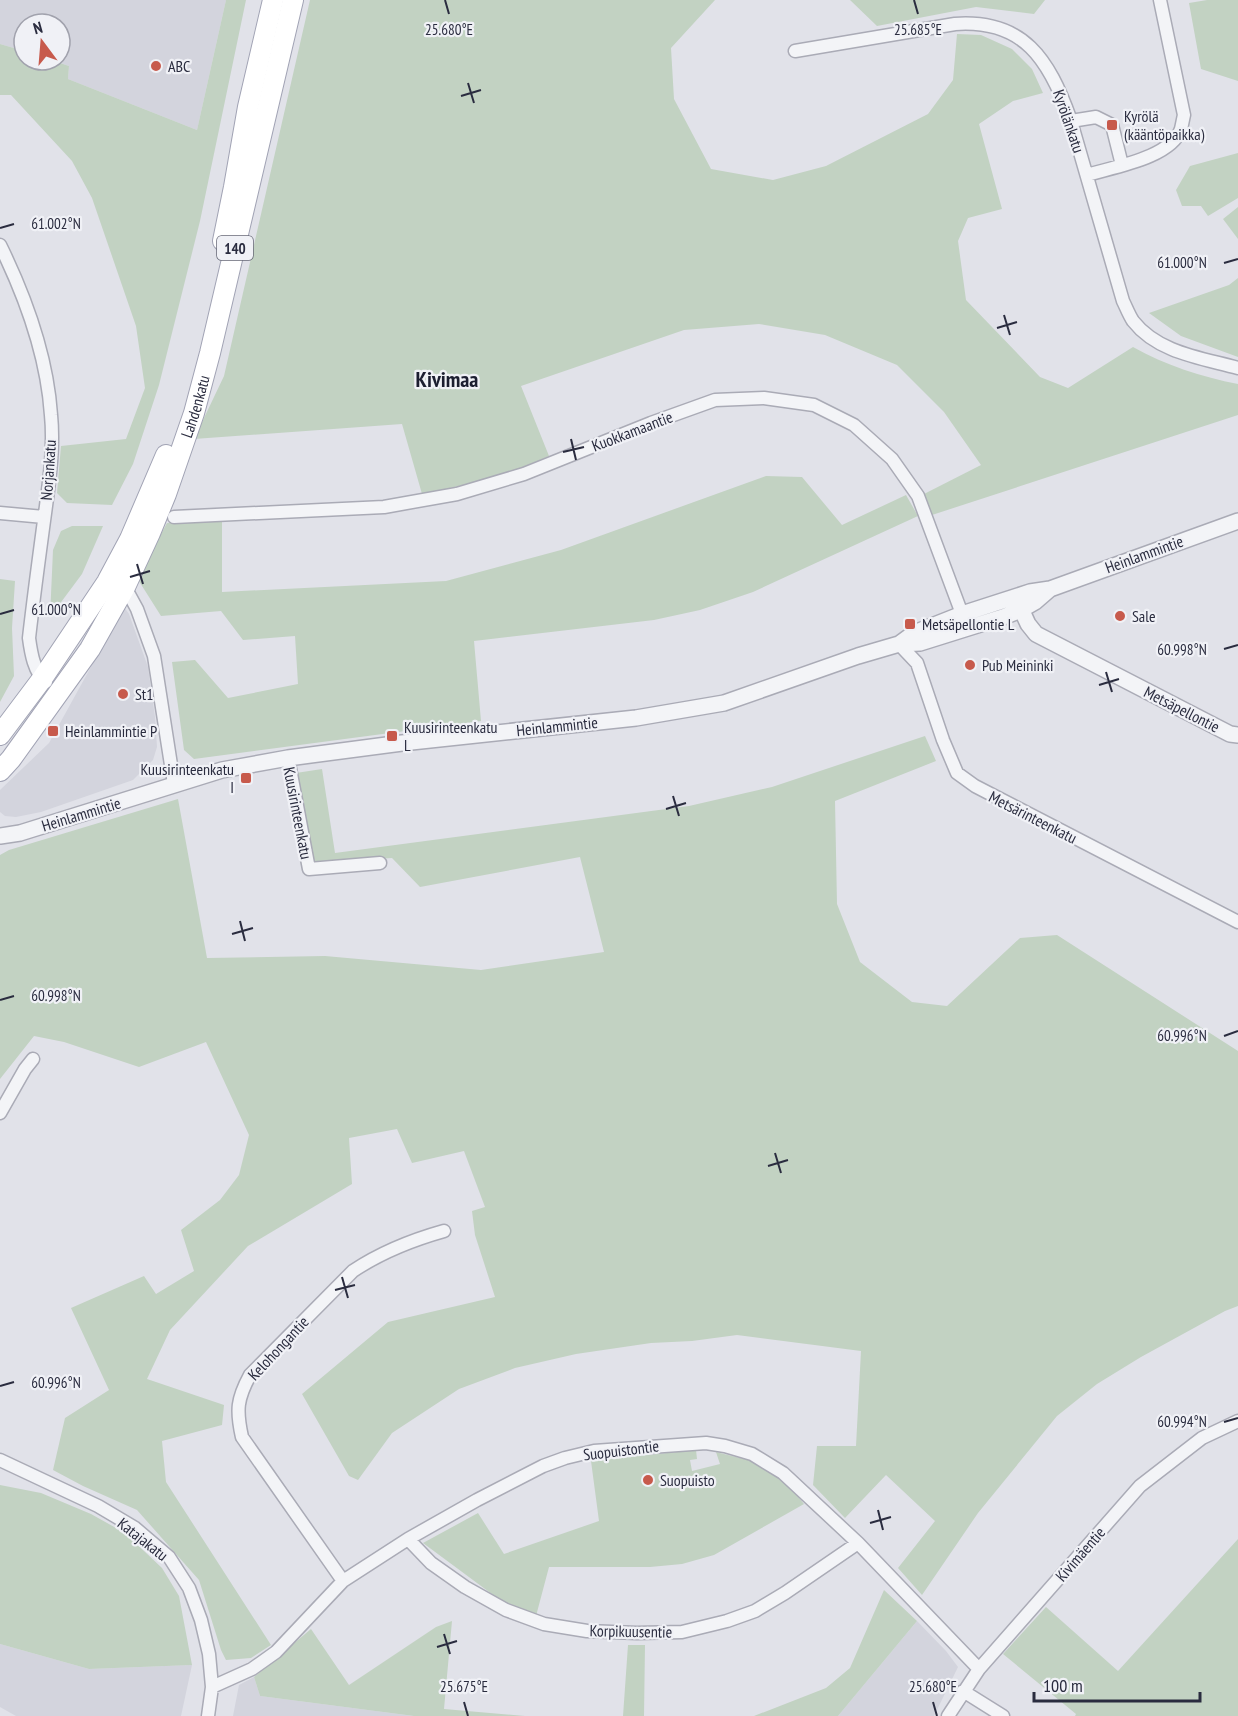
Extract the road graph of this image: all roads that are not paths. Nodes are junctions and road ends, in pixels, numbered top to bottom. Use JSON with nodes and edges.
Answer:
{"nodes":[{"id":1,"x":273,"y":0,"type":"edge"},
{"id":2,"x":293,"y":0,"type":"edge"},
{"id":3,"x":1160,"y":0,"type":"edge"},
{"id":4,"x":795,"y":51,"type":"dead end"},
{"id":5,"x":1071,"y":121,"type":"junction"},
{"id":6,"x":1122,"y":165,"type":"junction"},
{"id":7,"x":1087,"y":175,"type":"junction"},
{"id":8,"x":0,"y":245,"type":"edge"},
{"id":9,"x":1238,"y":368,"type":"edge"},
{"id":10,"x":159,"y":492,"type":"junction"},
{"id":11,"x":0,"y":513,"type":"edge"},
{"id":12,"x":44,"y":517,"type":"junction"},
{"id":13,"x":174,"y":517,"type":"dead end"},
{"id":14,"x":1238,"y":520,"type":"edge"},
{"id":15,"x":124,"y":587,"type":"junction"},
{"id":16,"x":1019,"y":603,"type":"junction"},
{"id":17,"x":965,"y":622,"type":"junction"},
{"id":18,"x":899,"y":644,"type":"junction"},
{"id":19,"x":42,"y":679,"type":"junction"},
{"id":20,"x":58,"y":693,"type":"junction"},
{"id":21,"x":0,"y":735,"type":"edge"},
{"id":22,"x":1238,"y":735,"type":"edge"},
{"id":23,"x":288,"y":758,"type":"junction"},
{"id":24,"x":0,"y":771,"type":"edge"},
{"id":25,"x":174,"y":784,"type":"junction"},
{"id":26,"x":0,"y":836,"type":"edge"},
{"id":27,"x":380,"y":863,"type":"dead end"},
{"id":28,"x":1238,"y":922,"type":"edge"},
{"id":29,"x":33,"y":1059,"type":"dead end"},
{"id":30,"x":0,"y":1113,"type":"edge"},
{"id":31,"x":444,"y":1231,"type":"dead end"},
{"id":32,"x":1238,"y":1421,"type":"edge"},
{"id":33,"x":0,"y":1460,"type":"edge"},
{"id":34,"x":408,"y":1539,"type":"junction"},
{"id":35,"x":858,"y":1543,"type":"junction"},
{"id":36,"x":343,"y":1581,"type":"junction"},
{"id":37,"x":979,"y":1669,"type":"junction"},
{"id":38,"x":212,"y":1687,"type":"junction"},
{"id":39,"x":963,"y":1691,"type":"junction"},
{"id":40,"x":208,"y":1716,"type":"edge"},
{"id":41,"x":948,"y":1716,"type":"edge"},
{"id":42,"x":1003,"y":1716,"type":"edge"}],
"edges":[{"from":1,"to":10,"type":"main road","name":"Lahdenkatu"},
{"from":2,"to":10,"type":"main road","name":"Lahdenkatu","number":"140"},
{"from":3,"to":6,"type":"street"},
{"from":4,"to":5,"type":"street","name":"Kyrölänkatu"},
{"from":5,"to":6,"type":"street"},
{"from":5,"to":7,"type":"street","name":"Kyrölänkatu"},
{"from":6,"to":7,"type":"street"},
{"from":7,"to":9,"type":"street","name":"Kyrölänkatu"},
{"from":8,"to":12,"type":"street","name":"Norjankatu"},
{"from":10,"to":15,"type":"main road","name":"Lahdenkatu","number":"140"},
{"from":10,"to":19,"type":"main road","name":"Lahdenkatu","number":"140"},
{"from":11,"to":12,"type":"street"},
{"from":12,"to":19,"type":"street","name":"Norjankatu"},
{"from":13,"to":17,"type":"street","name":"Kuokkamaantie"},
{"from":14,"to":16,"type":"street","name":"Heinlammintie"},
{"from":15,"to":20,"type":"main road","name":"Lahdenkatu","number":"140"},
{"from":15,"to":25,"type":"street"},
{"from":16,"to":17,"type":"street","name":"Heinlammintie"},
{"from":16,"to":22,"type":"street","name":"Metsäpellontie"},
{"from":17,"to":18,"type":"street","name":"Heinlammintie"},
{"from":18,"to":23,"type":"street","name":"Heinlammintie"},
{"from":18,"to":28,"type":"street","name":"Metsärinteenkatu"},
{"from":19,"to":20,"type":"street","name":"Norjankatu"},
{"from":19,"to":21,"type":"main road","name":"Lahdenkatu","number":"140"},
{"from":20,"to":24,"type":"main road","name":"Lahdenkatu","number":"140"},
{"from":23,"to":25,"type":"street","name":"Heinlammintie"},
{"from":23,"to":27,"type":"street","name":"Kuusirinteenkatu"},
{"from":25,"to":26,"type":"street","name":"Heinlammintie"},
{"from":29,"to":30,"type":"street"},
{"from":31,"to":36,"type":"street","name":"Kelohongantie"},
{"from":32,"to":37,"type":"street","name":"Kivimäentie"},
{"from":33,"to":38,"type":"street","name":"Katajakatu"},
{"from":34,"to":35,"type":"street","name":"Korpikuusentie"},
{"from":34,"to":35,"type":"street","name":"Suopuistontie"},
{"from":34,"to":36,"type":"street","name":"Suopuistontie"},
{"from":35,"to":37,"type":"street","name":"Suopuistontie"},
{"from":36,"to":38,"type":"street","name":"Suopuistontie"},
{"from":37,"to":39,"type":"street","name":"Kivimäentie"},
{"from":38,"to":40,"type":"street","name":"Katajakatu"},
{"from":39,"to":41,"type":"street","name":"Kivimäentie"},
{"from":39,"to":42,"type":"street"}]}
